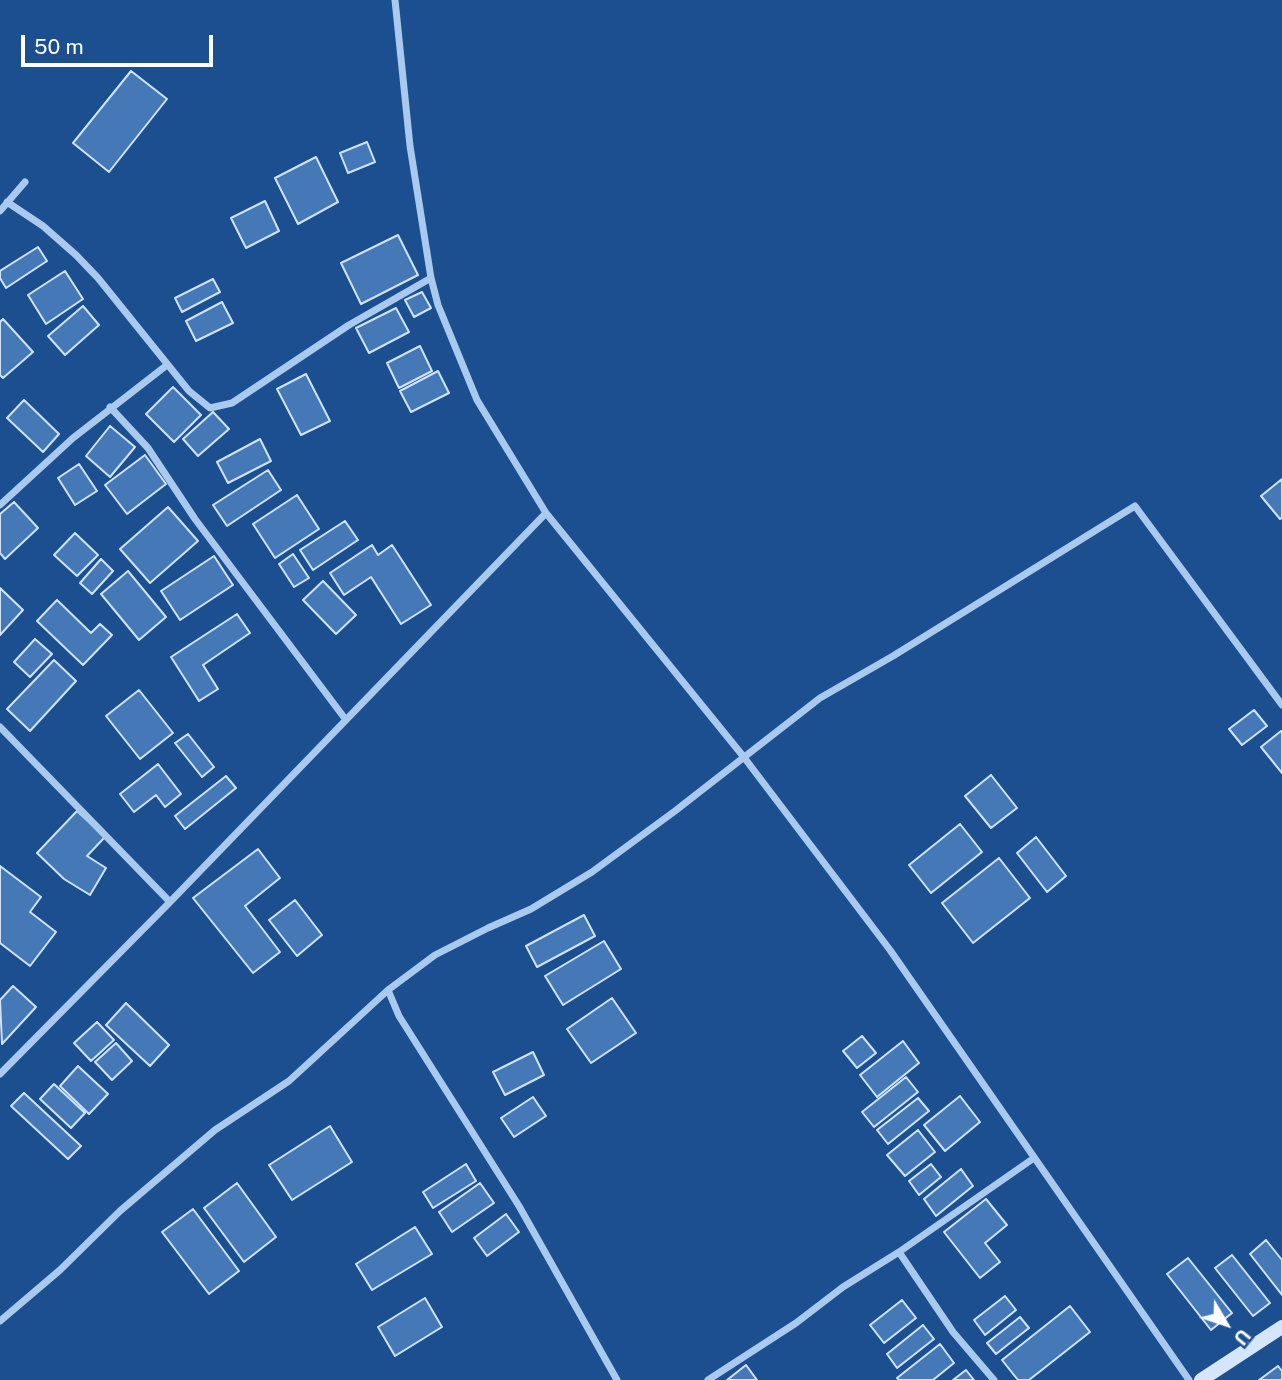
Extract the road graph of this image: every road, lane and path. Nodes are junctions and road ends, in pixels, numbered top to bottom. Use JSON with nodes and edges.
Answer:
{"nodes":[{"id":1,"x":395,"y":0,"type":"edge"},
{"id":2,"x":25,"y":182,"type":"dead end"},
{"id":3,"x":8,"y":202,"type":"junction"},
{"id":4,"x":0,"y":211,"type":"edge"},
{"id":5,"x":431,"y":278,"type":"junction"},
{"id":6,"x":167,"y":365,"type":"junction"},
{"id":7,"x":110,"y":407,"type":"junction"},
{"id":8,"x":0,"y":505,"type":"edge"},
{"id":9,"x":546,"y":513,"type":"junction"},
{"id":10,"x":1282,"y":705,"type":"edge"},
{"id":11,"x":346,"y":720,"type":"junction"},
{"id":12,"x":0,"y":727,"type":"edge"},
{"id":13,"x":743,"y":756,"type":"junction"},
{"id":14,"x":170,"y":902,"type":"junction"},
{"id":15,"x":388,"y":990,"type":"junction"},
{"id":16,"x":0,"y":1074,"type":"edge"},
{"id":17,"x":1034,"y":1158,"type":"junction"},
{"id":18,"x":900,"y":1252,"type":"junction"},
{"id":19,"x":0,"y":1321,"type":"edge"},
{"id":20,"x":1282,"y":1327,"type":"edge"},
{"id":21,"x":617,"y":1380,"type":"edge"},
{"id":22,"x":708,"y":1380,"type":"edge"},
{"id":23,"x":994,"y":1380,"type":"edge"},
{"id":24,"x":1189,"y":1380,"type":"edge"},
{"id":25,"x":1201,"y":1380,"type":"edge"}],
"edges":[{"from":1,"to":5,"type":"street"},
{"from":2,"to":3,"type":"street"},
{"from":3,"to":4,"type":"street"},
{"from":3,"to":6,"type":"street"},
{"from":5,"to":6,"type":"street"},
{"from":5,"to":9,"type":"street"},
{"from":6,"to":7,"type":"street"},
{"from":7,"to":8,"type":"street"},
{"from":7,"to":11,"type":"street"},
{"from":9,"to":11,"type":"street"},
{"from":9,"to":13,"type":"street"},
{"from":10,"to":13,"type":"street"},
{"from":11,"to":14,"type":"street"},
{"from":12,"to":14,"type":"street"},
{"from":13,"to":15,"type":"street"},
{"from":13,"to":17,"type":"street"},
{"from":14,"to":16,"type":"street"},
{"from":15,"to":19,"type":"street"},
{"from":15,"to":21,"type":"street"},
{"from":17,"to":18,"type":"street"},
{"from":17,"to":24,"type":"street"},
{"from":18,"to":22,"type":"street"},
{"from":18,"to":23,"type":"street"},
{"from":20,"to":25,"type":"street"}]}
